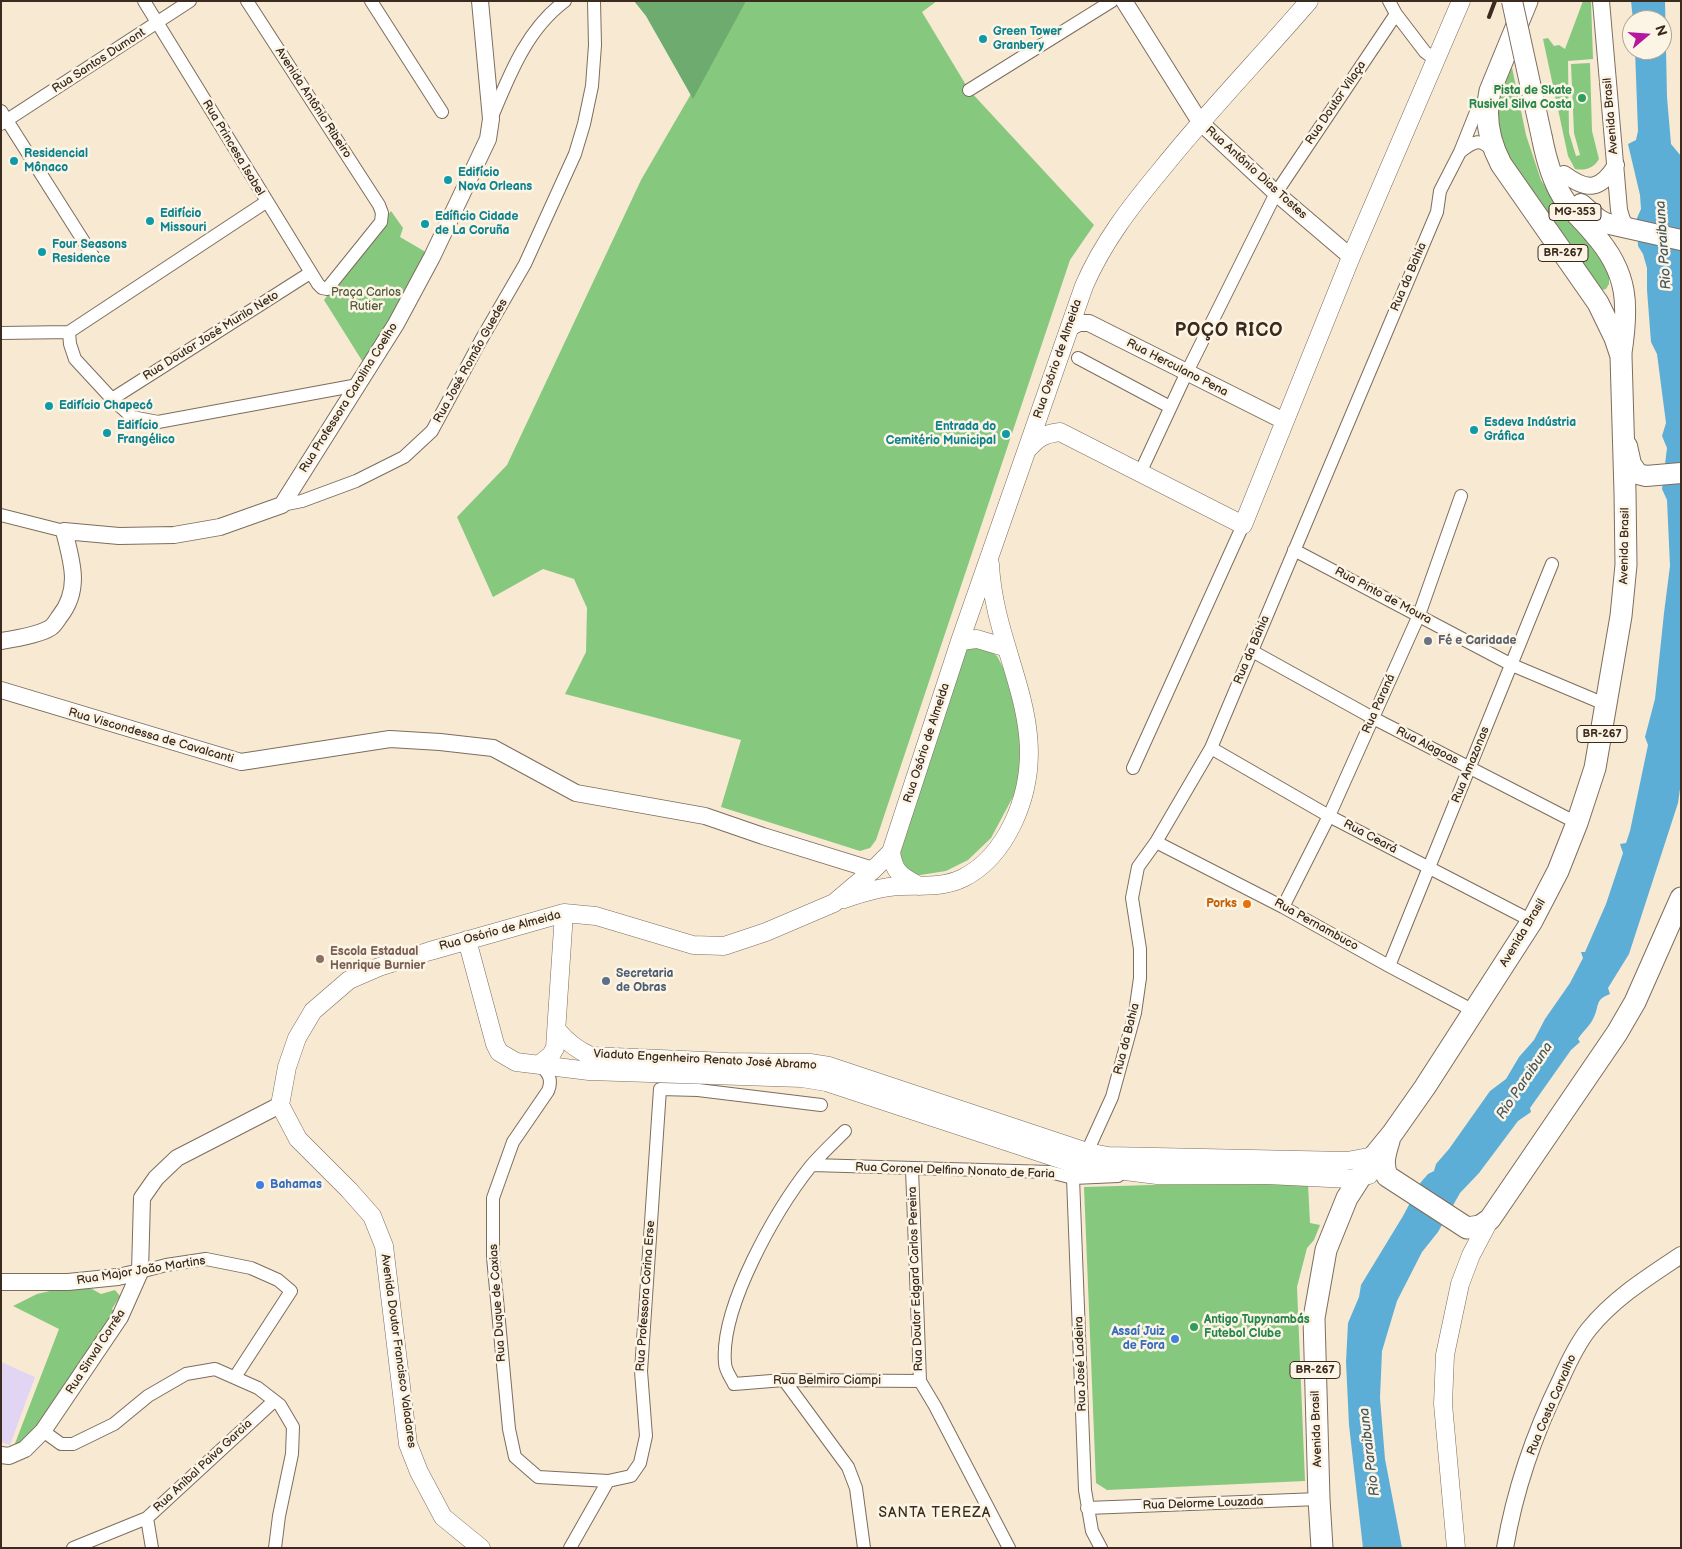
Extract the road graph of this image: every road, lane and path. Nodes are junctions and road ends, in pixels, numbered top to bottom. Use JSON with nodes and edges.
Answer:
{"nodes":[{"id":1,"x":144,"y":1,"type":"edge"},
{"id":2,"x":190,"y":1,"type":"edge"},
{"id":3,"x":247,"y":1,"type":"edge"},
{"id":4,"x":371,"y":1,"type":"edge"},
{"id":5,"x":480,"y":1,"type":"edge"},
{"id":6,"x":565,"y":1,"type":"edge"},
{"id":7,"x":594,"y":1,"type":"edge"},
{"id":8,"x":1112,"y":1,"type":"edge"},
{"id":9,"x":1124,"y":1,"type":"edge"},
{"id":10,"x":1309,"y":1,"type":"edge"},
{"id":11,"x":1390,"y":1,"type":"edge"},
{"id":12,"x":1462,"y":1,"type":"edge"},
{"id":13,"x":1512,"y":1,"type":"edge"},
{"id":14,"x":1526,"y":1,"type":"edge"},
{"id":15,"x":1601,"y":1,"type":"edge"},
{"id":16,"x":1396,"y":14,"type":"junction"},
{"id":17,"x":157,"y":23,"type":"junction"},
{"id":18,"x":1440,"y":54,"type":"junction"},
{"id":19,"x":969,"y":90,"type":"dead end"},
{"id":20,"x":1489,"y":95,"type":"junction"},
{"id":21,"x":442,"y":112,"type":"dead end"},
{"id":22,"x":3,"y":118,"type":"edge"},
{"id":23,"x":491,"y":118,"type":"junction"},
{"id":24,"x":1200,"y":122,"type":"junction"},
{"id":25,"x":1548,"y":137,"type":"junction"},
{"id":26,"x":1460,"y":152,"type":"junction"},
{"id":27,"x":1496,"y":155,"type":"junction"},
{"id":28,"x":1616,"y":165,"type":"junction"},
{"id":29,"x":1564,"y":174,"type":"junction"},
{"id":30,"x":1276,"y":193,"type":"junction"},
{"id":31,"x":266,"y":202,"type":"junction"},
{"id":32,"x":1632,"y":229,"type":"junction"},
{"id":33,"x":1681,"y":240,"type":"edge"},
{"id":34,"x":93,"y":256,"type":"dead end"},
{"id":35,"x":1351,"y":257,"type":"junction"},
{"id":36,"x":310,"y":273,"type":"junction"},
{"id":37,"x":327,"y":289,"type":"joint"},
{"id":38,"x":1069,"y":328,"type":"junction"},
{"id":39,"x":69,"y":332,"type":"junction"},
{"id":40,"x":1,"y":333,"type":"edge"},
{"id":41,"x":1621,"y":356,"type":"junction"},
{"id":42,"x":1078,"y":358,"type":"dead end"},
{"id":43,"x":1186,"y":372,"type":"junction"},
{"id":44,"x":358,"y":385,"type":"junction"},
{"id":45,"x":1046,"y":394,"type":"junction"},
{"id":46,"x":112,"y":399,"type":"junction"},
{"id":47,"x":1170,"y":407,"type":"junction"},
{"id":48,"x":1284,"y":422,"type":"junction"},
{"id":49,"x":1624,"y":429,"type":"junction"},
{"id":50,"x":1060,"y":432,"type":"junction"},
{"id":51,"x":1025,"y":452,"type":"junction"},
{"id":52,"x":1140,"y":473,"type":"junction"},
{"id":53,"x":1681,"y":473,"type":"edge"},
{"id":54,"x":1461,"y":496,"type":"dead end"},
{"id":55,"x":282,"y":505,"type":"junction"},
{"id":56,"x":1,"y":516,"type":"edge"},
{"id":57,"x":1243,"y":525,"type":"junction"},
{"id":58,"x":64,"y":531,"type":"junction"},
{"id":59,"x":1294,"y":550,"type":"junction"},
{"id":60,"x":989,"y":559,"type":"junction"},
{"id":61,"x":1552,"y":564,"type":"dead end"},
{"id":62,"x":1419,"y":615,"type":"junction"},
{"id":63,"x":1,"y":641,"type":"edge"},
{"id":64,"x":960,"y":641,"type":"junction"},
{"id":65,"x":1007,"y":648,"type":"junction"},
{"id":66,"x":1252,"y":651,"type":"junction"},
{"id":67,"x":1512,"y":665,"type":"junction"},
{"id":68,"x":1,"y":690,"type":"edge"},
{"id":69,"x":1607,"y":705,"type":"junction"},
{"id":70,"x":1373,"y":718,"type":"junction"},
{"id":71,"x":1210,"y":748,"type":"junction"},
{"id":72,"x":1133,"y":768,"type":"dead end"},
{"id":73,"x":1470,"y":768,"type":"junction"},
{"id":74,"x":1329,"y":816,"type":"junction"},
{"id":75,"x":1577,"y":823,"type":"junction"},
{"id":76,"x":1156,"y":842,"type":"junction"},
{"id":77,"x":893,"y":846,"type":"junction"},
{"id":78,"x":851,"y":864,"type":"junction"},
{"id":79,"x":1429,"y":868,"type":"junction"},
{"id":80,"x":873,"y":870,"type":"junction"},
{"id":81,"x":914,"y":883,"type":"junction"},
{"id":82,"x":1681,"y":898,"type":"edge"},
{"id":83,"x":834,"y":903,"type":"junction"},
{"id":84,"x":1283,"y":907,"type":"junction"},
{"id":85,"x":564,"y":913,"type":"junction"},
{"id":86,"x":1532,"y":921,"type":"junction"},
{"id":87,"x":467,"y":940,"type":"junction"},
{"id":88,"x":1388,"y":966,"type":"junction"},
{"id":89,"x":1474,"y":1011,"type":"junction"},
{"id":90,"x":557,"y":1030,"type":"junction"},
{"id":91,"x":590,"y":1063,"type":"junction"},
{"id":92,"x":540,"y":1064,"type":"junction"},
{"id":93,"x":280,"y":1104,"type":"junction"},
{"id":94,"x":821,"y":1106,"type":"dead end"},
{"id":95,"x":845,"y":1132,"type":"dead end"},
{"id":96,"x":1392,"y":1134,"type":"junction"},
{"id":97,"x":1374,"y":1156,"type":"junction"},
{"id":98,"x":812,"y":1165,"type":"junction"},
{"id":99,"x":1079,"y":1165,"type":"junction"},
{"id":100,"x":1267,"y":1167,"type":"junction"},
{"id":101,"x":912,"y":1169,"type":"junction"},
{"id":102,"x":1361,"y":1176,"type":"junction"},
{"id":103,"x":1392,"y":1179,"type":"junction"},
{"id":104,"x":1347,"y":1198,"type":"junction"},
{"id":105,"x":1490,"y":1219,"type":"junction"},
{"id":106,"x":1464,"y":1226,"type":"junction"},
{"id":107,"x":1471,"y":1255,"type":"junction"},
{"id":108,"x":1681,"y":1255,"type":"edge"},
{"id":109,"x":140,"y":1272,"type":"junction"},
{"id":110,"x":110,"y":1278,"type":"junction"},
{"id":111,"x":1,"y":1282,"type":"edge"},
{"id":112,"x":128,"y":1300,"type":"junction"},
{"id":113,"x":235,"y":1376,"type":"junction"},
{"id":114,"x":784,"y":1380,"type":"junction"},
{"id":115,"x":920,"y":1381,"type":"junction"},
{"id":116,"x":277,"y":1403,"type":"junction"},
{"id":117,"x":43,"y":1431,"type":"junction"},
{"id":118,"x":1,"y":1456,"type":"edge"},
{"id":119,"x":608,"y":1481,"type":"junction"},
{"id":120,"x":1319,"y":1499,"type":"junction"},
{"id":121,"x":1087,"y":1508,"type":"junction"},
{"id":122,"x":147,"y":1518,"type":"junction"},
{"id":123,"x":1502,"y":1545,"type":"edge"},
{"id":124,"x":1457,"y":1547,"type":"edge"},
{"id":125,"x":73,"y":1548,"type":"edge"},
{"id":126,"x":152,"y":1548,"type":"edge"},
{"id":127,"x":275,"y":1548,"type":"edge"},
{"id":128,"x":481,"y":1548,"type":"edge"},
{"id":129,"x":570,"y":1548,"type":"edge"},
{"id":130,"x":864,"y":1548,"type":"edge"},
{"id":131,"x":1009,"y":1548,"type":"edge"},
{"id":132,"x":1101,"y":1548,"type":"edge"},
{"id":133,"x":1322,"y":1548,"type":"edge"}],
"edges":[{"from":1,"to":17,"type":"street","name":"Rua Princesa Isabel"},
{"from":2,"to":17,"type":"street","name":"Rua Santos Dumont"},
{"from":3,"to":37,"type":"street","name":"Avenida Antônio Ribeiro"},
{"from":4,"to":21,"type":"street"},
{"from":5,"to":23,"type":"street"},
{"from":6,"to":23,"type":"street","name":"Rua Professora Carolina Coelho"},
{"from":7,"to":55,"type":"street","name":"Rua José Romão Guedes"},
{"from":8,"to":19,"type":"street"},
{"from":9,"to":24,"type":"street","name":"Rua Antônio Dias Tostes"},
{"from":10,"to":24,"type":"main road","name":"Rua Osório de Almeida"},
{"from":11,"to":16,"type":"street"},
{"from":12,"to":18,"type":"main road"},
{"from":13,"to":25,"type":"main road","number":"MG-353","bridge":true},
{"from":14,"to":20,"type":"highway","name":"Rua da Bahia","number":"BR-267"},
{"from":14,"to":25,"type":"main road"},
{"from":15,"to":28,"type":"street","name":"Avenida Brasil"},
{"from":16,"to":18,"type":"street"},
{"from":16,"to":30,"type":"street","name":"Rua Doutor Vilaça"},
{"from":17,"to":22,"type":"street","name":"Rua Santos Dumont"},
{"from":17,"to":31,"type":"street","name":"Rua Princesa Isabel"},
{"from":18,"to":35,"type":"main road"},
{"from":20,"to":26,"type":"street","name":"Rua da Bahia"},
{"from":20,"to":27,"type":"highway","number":"BR-267"},
{"from":22,"to":34,"type":"street"},
{"from":23,"to":44,"type":"street","name":"Rua Professora Carolina Coelho"},
{"from":24,"to":30,"type":"street","name":"Rua Antônio Dias Tostes"},
{"from":24,"to":38,"type":"main road","name":"Rua Osório de Almeida"},
{"from":25,"to":29,"type":"main road"},
{"from":25,"to":41,"type":"main road","name":"Avenida Brasil","number":"MG-353"},
{"from":26,"to":27,"type":"street"},
{"from":26,"to":59,"type":"street","name":"Rua da Bahia"},
{"from":27,"to":41,"type":"highway","number":"BR-267"},
{"from":28,"to":29,"type":"street"},
{"from":28,"to":32,"type":"street","name":"Avenida Brasil"},
{"from":29,"to":32,"type":"main road"},
{"from":30,"to":35,"type":"street","name":"Rua Antônio Dias Tostes"},
{"from":30,"to":43,"type":"street","name":"Rua Doutor Vilaça"},
{"from":31,"to":36,"type":"street","name":"Rua Princesa Isabel"},
{"from":31,"to":39,"type":"street"},
{"from":32,"to":33,"type":"main road"},
{"from":35,"to":48,"type":"main road"},
{"from":36,"to":37,"type":"street","name":"Rua Princesa Isabel"},
{"from":36,"to":46,"type":"street","name":"Rua Doutor José Murilo Neto"},
{"from":38,"to":43,"type":"street","name":"Rua Herculano Pena"},
{"from":38,"to":45,"type":"main road","name":"Rua Osório de Almeida"},
{"from":39,"to":40,"type":"street"},
{"from":39,"to":46,"type":"street"},
{"from":41,"to":49,"type":"highway","name":"Avenida Brasil","number":"BR-267"},
{"from":42,"to":47,"type":"street"},
{"from":43,"to":47,"type":"street","name":"Rua Doutor Vilaça"},
{"from":43,"to":48,"type":"street","name":"Rua Herculano Pena"},
{"from":44,"to":46,"type":"street"},
{"from":44,"to":55,"type":"street","name":"Rua Professora Carolina Coelho"},
{"from":45,"to":50,"type":"main road"},
{"from":45,"to":51,"type":"main road","name":"Rua Osório de Almeida"},
{"from":47,"to":52,"type":"street","name":"Rua Doutor Vilaça"},
{"from":48,"to":57,"type":"main road"},
{"from":49,"to":53,"type":"main road","number":"BR-267"},
{"from":49,"to":69,"type":"highway","name":"Avenida Brasil","number":"BR-267"},
{"from":50,"to":51,"type":"main road"},
{"from":50,"to":52,"type":"main road"},
{"from":51,"to":60,"type":"main road","name":"Rua Osório de Almeida"},
{"from":52,"to":57,"type":"main road"},
{"from":54,"to":62,"type":"street","name":"Rua Paraná"},
{"from":55,"to":58,"type":"street","name":"Rua José Romão Guedes"},
{"from":56,"to":58,"type":"street","name":"Rua José Romão Guedes"},
{"from":57,"to":72,"type":"street"},
{"from":58,"to":63,"type":"street"},
{"from":59,"to":62,"type":"street","name":"Rua Pinto de Moura"},
{"from":59,"to":66,"type":"street","name":"Rua da Bahia"},
{"from":60,"to":64,"type":"main road","name":"Rua Osório de Almeida"},
{"from":60,"to":65,"type":"main road"},
{"from":61,"to":67,"type":"street","name":"Rua Amazonas"},
{"from":62,"to":67,"type":"street","name":"Rua Pinto de Moura"},
{"from":62,"to":70,"type":"street","name":"Rua Paraná"},
{"from":64,"to":65,"type":"main road"},
{"from":64,"to":77,"type":"main road","name":"Rua Osório de Almeida"},
{"from":65,"to":81,"type":"main road"},
{"from":66,"to":70,"type":"street","name":"Rua Alagoas"},
{"from":66,"to":71,"type":"street","name":"Rua da Bahia"},
{"from":67,"to":69,"type":"street","name":"Rua Pinto de Moura"},
{"from":67,"to":73,"type":"street","name":"Rua Amazonas"},
{"from":68,"to":78,"type":"street","name":"Rua Viscondessa de Cavalcanti"},
{"from":69,"to":75,"type":"highway","name":"Avenida Brasil","number":"BR-267"},
{"from":70,"to":73,"type":"street","name":"Rua Alagoas"},
{"from":70,"to":74,"type":"street","name":"Rua Paraná"},
{"from":71,"to":74,"type":"street","name":"Rua Ceará"},
{"from":71,"to":76,"type":"street","name":"Rua da Bahia"},
{"from":73,"to":75,"type":"street","name":"Rua Alagoas"},
{"from":73,"to":79,"type":"street","name":"Rua Amazonas"},
{"from":74,"to":79,"type":"street","name":"Rua Ceará"},
{"from":74,"to":84,"type":"street","name":"Rua Paraná"},
{"from":75,"to":86,"type":"highway","name":"Avenida Brasil","number":"BR-267"},
{"from":76,"to":84,"type":"street","name":"Rua Pernambuco"},
{"from":76,"to":99,"type":"street","name":"Rua da Bahia"},
{"from":77,"to":78,"type":"street"},
{"from":77,"to":80,"type":"main road","name":"Rua Osório de Almeida"},
{"from":77,"to":81,"type":"main road"},
{"from":78,"to":80,"type":"street","name":"Rua Viscondessa de Cavalcanti"},
{"from":79,"to":86,"type":"street","name":"Rua Ceará"},
{"from":79,"to":88,"type":"street","name":"Rua Amazonas"},
{"from":80,"to":81,"type":"main road"},
{"from":80,"to":83,"type":"main road","name":"Rua Osório de Almeida"},
{"from":81,"to":83,"type":"main road"},
{"from":82,"to":105,"type":"highway"},
{"from":83,"to":85,"type":"main road","name":"Rua Osório de Almeida"},
{"from":84,"to":88,"type":"street","name":"Rua Pernambuco"},
{"from":85,"to":87,"type":"main road","name":"Rua Osório de Almeida"},
{"from":85,"to":90,"type":"main road"},
{"from":86,"to":89,"type":"highway","name":"Avenida Brasil","number":"BR-267"},
{"from":87,"to":92,"type":"main road"},
{"from":87,"to":93,"type":"main road","name":"Rua Osório de Almeida"},
{"from":88,"to":89,"type":"street","name":"Rua Pernambuco"},
{"from":89,"to":96,"type":"highway","name":"Avenida Brasil","number":"BR-267"},
{"from":90,"to":91,"type":"main road","name":"Viaduto Engenheiro Renato José Abramo"},
{"from":90,"to":92,"type":"main road"},
{"from":91,"to":92,"type":"main road"},
{"from":91,"to":99,"type":"main road","name":"Viaduto Engenheiro Renato José Abramo"},
{"from":92,"to":119,"type":"street","name":"Rua Duque de Caxias"},
{"from":93,"to":109,"type":"street","name":"Rua Sinval Corrêa"},
{"from":93,"to":128,"type":"main road","name":"Avenida Doutor Francisco Valadares"},
{"from":94,"to":119,"type":"street","name":"Rua Professora Corina Erse"},
{"from":95,"to":98,"type":"street"},
{"from":96,"to":97,"type":"highway","name":"Avenida Brasil","number":"BR-267"},
{"from":96,"to":103,"type":"highway"},
{"from":97,"to":100,"type":"main road","name":"Rua Coronel Delfino Nonato de Faria"},
{"from":97,"to":102,"type":"highway","name":"Avenida Brasil","number":"BR-267"},
{"from":98,"to":101,"type":"street","name":"Rua Coronel Delfino Nonato de Faria"},
{"from":98,"to":114,"type":"street","name":"Rua Belmiro Ciampi"},
{"from":99,"to":100,"type":"main road","name":"Rua Coronel Delfino Nonato de Faria"},
{"from":99,"to":100,"type":"main road","name":"Rua Coronel Delfino Nonato de Faria"},
{"from":99,"to":101,"type":"street","name":"Rua Coronel Delfino Nonato de Faria"},
{"from":99,"to":121,"type":"street","name":"Rua José Ladeira"},
{"from":100,"to":102,"type":"main road","name":"Rua Coronel Delfino Nonato de Faria"},
{"from":101,"to":115,"type":"street","name":"Rua Doutor Edgard Carlos Pereira"},
{"from":102,"to":103,"type":"main road","name":"Rua Coronel Delfino Nonato de Faria"},
{"from":102,"to":104,"type":"highway","name":"Avenida Brasil","number":"BR-267"},
{"from":103,"to":104,"type":"highway","number":"BR-267"},
{"from":103,"to":106,"type":"highway"},
{"from":104,"to":120,"type":"highway","name":"Avenida Brasil","number":"BR-267"},
{"from":105,"to":106,"type":"highway"},
{"from":105,"to":107,"type":"main road"},
{"from":106,"to":107,"type":"main road"},
{"from":107,"to":124,"type":"main road"},
{"from":108,"to":123,"type":"street","name":"Rua Costa Carvalho"},
{"from":109,"to":110,"type":"street","name":"Rua Major João Martins"},
{"from":109,"to":112,"type":"street","name":"Rua Sinval Corrêa"},
{"from":109,"to":113,"type":"street","name":"Rua Major João Martins"},
{"from":110,"to":111,"type":"street","name":"Rua Major João Martins"},
{"from":110,"to":112,"type":"street"},
{"from":112,"to":117,"type":"street","name":"Rua Sinval Corrêa"},
{"from":113,"to":116,"type":"street"},
{"from":113,"to":117,"type":"street"},
{"from":114,"to":115,"type":"street","name":"Rua Belmiro Ciampi"},
{"from":114,"to":130,"type":"street"},
{"from":115,"to":131,"type":"street","name":"Rua Doutor Edgard Carlos Pereira"},
{"from":116,"to":122,"type":"street","name":"Rua Aníbal Paiva Garcia"},
{"from":116,"to":127,"type":"street"},
{"from":117,"to":118,"type":"street","name":"Rua Sinval Corrêa"},
{"from":119,"to":129,"type":"street"},
{"from":120,"to":121,"type":"street","name":"Rua Delorme Louzada"},
{"from":120,"to":133,"type":"highway","name":"Avenida Brasil","number":"BR-267"},
{"from":121,"to":132,"type":"street","name":"Rua José Ladeira"},
{"from":122,"to":125,"type":"street","name":"Rua Aníbal Paiva Garcia"},
{"from":122,"to":126,"type":"street"}]}
